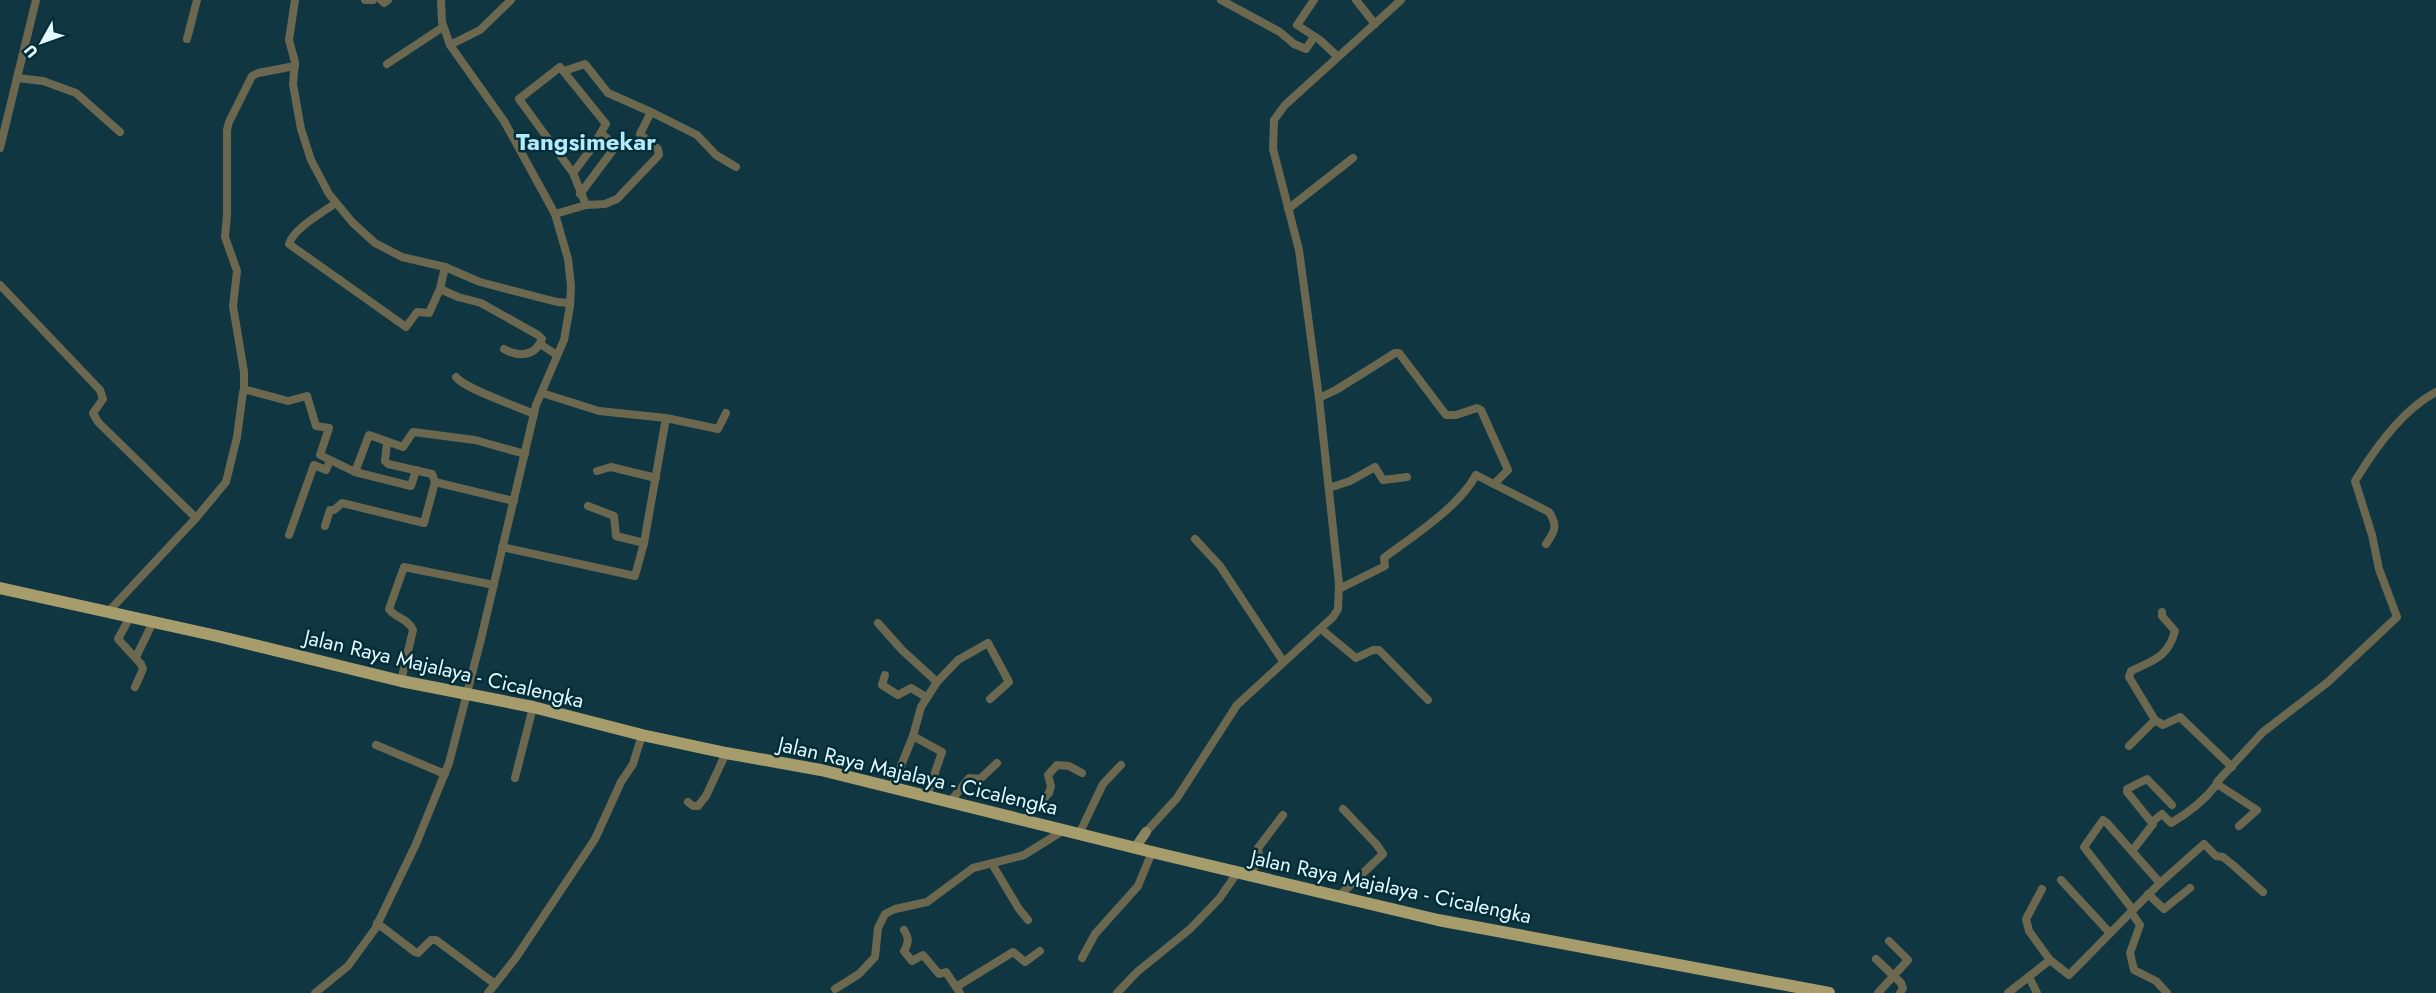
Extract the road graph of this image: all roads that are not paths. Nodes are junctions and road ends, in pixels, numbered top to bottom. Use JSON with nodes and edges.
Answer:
{"nodes":[{"id":1,"x":36,"y":0,"type":"edge"},
{"id":2,"x":197,"y":0,"type":"edge"},
{"id":3,"x":295,"y":0,"type":"edge"},
{"id":4,"x":365,"y":0,"type":"edge"},
{"id":5,"x":373,"y":0,"type":"edge"},
{"id":6,"x":381,"y":0,"type":"edge"},
{"id":7,"x":388,"y":0,"type":"edge"},
{"id":8,"x":441,"y":0,"type":"edge"},
{"id":9,"x":511,"y":0,"type":"edge"},
{"id":10,"x":1221,"y":0,"type":"edge"},
{"id":11,"x":1314,"y":0,"type":"edge"},
{"id":12,"x":1356,"y":0,"type":"edge"},
{"id":13,"x":1401,"y":0,"type":"edge"},
{"id":14,"x":1375,"y":24,"type":"junction"},
{"id":15,"x":443,"y":27,"type":"junction"},
{"id":16,"x":1314,"y":37,"type":"junction"},
{"id":17,"x":187,"y":39,"type":"dead end"},
{"id":18,"x":450,"y":45,"type":"junction"},
{"id":19,"x":1338,"y":57,"type":"junction"},
{"id":20,"x":387,"y":64,"type":"dead end"},
{"id":21,"x":295,"y":66,"type":"junction"},
{"id":22,"x":564,"y":71,"type":"junction"},
{"id":23,"x":17,"y":78,"type":"junction"},
{"id":24,"x":651,"y":112,"type":"junction"},
{"id":25,"x":120,"y":132,"type":"dead end"},
{"id":26,"x":601,"y":133,"type":"junction"},
{"id":27,"x":0,"y":148,"type":"edge"},
{"id":28,"x":1353,"y":158,"type":"dead end"},
{"id":29,"x":736,"y":167,"type":"dead end"},
{"id":30,"x":573,"y":173,"type":"junction"},
{"id":31,"x":580,"y":194,"type":"junction"},
{"id":32,"x":336,"y":203,"type":"junction"},
{"id":33,"x":586,"y":205,"type":"junction"},
{"id":34,"x":1288,"y":209,"type":"junction"},
{"id":35,"x":555,"y":214,"type":"junction"},
{"id":36,"x":445,"y":267,"type":"junction"},
{"id":37,"x":0,"y":285,"type":"edge"},
{"id":38,"x":440,"y":289,"type":"junction"},
{"id":39,"x":570,"y":303,"type":"junction"},
{"id":40,"x":540,"y":344,"type":"junction"},
{"id":41,"x":504,"y":349,"type":"dead end"},
{"id":42,"x":557,"y":355,"type":"junction"},
{"id":43,"x":456,"y":377,"type":"dead end"},
{"id":44,"x":244,"y":392,"type":"junction"},
{"id":45,"x":2436,"y":392,"type":"edge"},
{"id":46,"x":542,"y":393,"type":"junction"},
{"id":47,"x":1319,"y":398,"type":"junction"},
{"id":48,"x":726,"y":413,"type":"dead end"},
{"id":49,"x":534,"y":414,"type":"junction"},
{"id":50,"x":666,"y":418,"type":"junction"},
{"id":51,"x":387,"y":443,"type":"junction"},
{"id":52,"x":525,"y":454,"type":"junction"},
{"id":53,"x":330,"y":461,"type":"junction"},
{"id":54,"x":416,"y":470,"type":"junction"},
{"id":55,"x":597,"y":471,"type":"dead end"},
{"id":56,"x":355,"y":472,"type":"junction"},
{"id":57,"x":1407,"y":477,"type":"dead end"},
{"id":58,"x":656,"y":478,"type":"junction"},
{"id":59,"x":435,"y":482,"type":"junction"},
{"id":60,"x":1494,"y":484,"type":"junction"},
{"id":61,"x":1329,"y":488,"type":"junction"},
{"id":62,"x":514,"y":501,"type":"junction"},
{"id":63,"x":588,"y":506,"type":"dead end"},
{"id":64,"x":196,"y":518,"type":"junction"},
{"id":65,"x":325,"y":526,"type":"dead end"},
{"id":66,"x":289,"y":535,"type":"dead end"},
{"id":67,"x":1195,"y":539,"type":"dead end"},
{"id":68,"x":644,"y":543,"type":"junction"},
{"id":69,"x":1545,"y":544,"type":"dead end"},
{"id":70,"x":502,"y":547,"type":"junction"},
{"id":71,"x":494,"y":585,"type":"junction"},
{"id":72,"x":0,"y":588,"type":"edge"},
{"id":73,"x":1339,"y":589,"type":"junction"},
{"id":74,"x":108,"y":612,"type":"junction"},
{"id":75,"x":2162,"y":612,"type":"dead end"},
{"id":76,"x":130,"y":617,"type":"junction"},
{"id":77,"x":153,"y":622,"type":"junction"},
{"id":78,"x":878,"y":622,"type":"dead end"},
{"id":79,"x":1321,"y":629,"type":"junction"},
{"id":80,"x":136,"y":657,"type":"junction"},
{"id":81,"x":1283,"y":661,"type":"junction"},
{"id":82,"x":885,"y":675,"type":"dead end"},
{"id":83,"x":401,"y":681,"type":"junction"},
{"id":84,"x":937,"y":682,"type":"junction"},
{"id":85,"x":135,"y":687,"type":"dead end"},
{"id":86,"x":467,"y":694,"type":"junction"},
{"id":87,"x":926,"y":697,"type":"junction"},
{"id":88,"x":990,"y":699,"type":"dead end"},
{"id":89,"x":1428,"y":700,"type":"dead end"},
{"id":90,"x":533,"y":707,"type":"junction"},
{"id":91,"x":2155,"y":720,"type":"junction"},
{"id":92,"x":642,"y":735,"type":"junction"},
{"id":93,"x":913,"y":736,"type":"junction"},
{"id":94,"x":376,"y":744,"type":"dead end"},
{"id":95,"x":2129,"y":746,"type":"dead end"},
{"id":96,"x":726,"y":753,"type":"junction"},
{"id":97,"x":997,"y":763,"type":"dead end"},
{"id":98,"x":1121,"y":765,"type":"dead end"},
{"id":99,"x":2232,"y":767,"type":"junction"},
{"id":100,"x":1082,"y":773,"type":"dead end"},
{"id":101,"x":445,"y":774,"type":"junction"},
{"id":102,"x":515,"y":778,"type":"dead end"},
{"id":103,"x":2217,"y":784,"type":"junction"},
{"id":104,"x":892,"y":788,"type":"junction"},
{"id":105,"x":927,"y":796,"type":"junction"},
{"id":106,"x":951,"y":801,"type":"junction"},
{"id":107,"x":688,"y":802,"type":"dead end"},
{"id":108,"x":2172,"y":805,"type":"dead end"},
{"id":109,"x":1343,"y":809,"type":"dead end"},
{"id":110,"x":1283,"y":815,"type":"dead end"},
{"id":111,"x":1024,"y":820,"type":"junction"},
{"id":112,"x":2152,"y":822,"type":"junction"},
{"id":113,"x":2239,"y":826,"type":"dead end"},
{"id":114,"x":1052,"y":827,"type":"junction"},
{"id":115,"x":1146,"y":832,"type":"joint"},
{"id":116,"x":1079,"y":834,"type":"junction"},
{"id":117,"x":1135,"y":848,"type":"junction"},
{"id":118,"x":2132,"y":851,"type":"junction"},
{"id":119,"x":1152,"y":852,"type":"junction"},
{"id":120,"x":992,"y":864,"type":"junction"},
{"id":121,"x":1238,"y":873,"type":"junction"},
{"id":122,"x":1251,"y":876,"type":"junction"},
{"id":123,"x":2061,"y":880,"type":"dead end"},
{"id":124,"x":2160,"y":883,"type":"junction"},
{"id":125,"x":2190,"y":888,"type":"dead end"},
{"id":126,"x":2042,"y":889,"type":"dead end"},
{"id":127,"x":2263,"y":892,"type":"dead end"},
{"id":128,"x":2148,"y":894,"type":"junction"},
{"id":129,"x":1339,"y":896,"type":"junction"},
{"id":130,"x":2132,"y":911,"type":"junction"},
{"id":131,"x":1028,"y":920,"type":"dead end"},
{"id":132,"x":377,"y":923,"type":"junction"},
{"id":133,"x":903,"y":930,"type":"dead end"},
{"id":134,"x":2109,"y":932,"type":"junction"},
{"id":135,"x":1889,"y":941,"type":"dead end"},
{"id":136,"x":1040,"y":951,"type":"dead end"},
{"id":137,"x":1082,"y":958,"type":"dead end"},
{"id":138,"x":1876,"y":959,"type":"dead end"},
{"id":139,"x":2050,"y":960,"type":"junction"},
{"id":140,"x":1894,"y":975,"type":"junction"},
{"id":141,"x":2029,"y":977,"type":"junction"},
{"id":142,"x":495,"y":984,"type":"junction"},
{"id":143,"x":835,"y":989,"type":"dead end"},
{"id":144,"x":958,"y":990,"type":"edge"},
{"id":145,"x":315,"y":993,"type":"edge"},
{"id":146,"x":488,"y":993,"type":"edge"},
{"id":147,"x":1117,"y":993,"type":"edge"},
{"id":148,"x":1829,"y":993,"type":"edge"},
{"id":149,"x":1878,"y":993,"type":"edge"},
{"id":150,"x":1900,"y":993,"type":"edge"},
{"id":151,"x":2008,"y":993,"type":"edge"},
{"id":152,"x":2037,"y":993,"type":"edge"},
{"id":153,"x":2167,"y":993,"type":"edge"}],
"edges":[{"from":1,"to":23,"type":"street"},
{"from":2,"to":17,"type":"street"},
{"from":3,"to":21,"type":"street"},
{"from":4,"to":5,"type":"street"},
{"from":6,"to":7,"type":"street"},
{"from":8,"to":15,"type":"street"},
{"from":9,"to":18,"type":"street"},
{"from":10,"to":16,"type":"street"},
{"from":11,"to":16,"type":"street"},
{"from":12,"to":14,"type":"street"},
{"from":13,"to":14,"type":"street"},
{"from":14,"to":19,"type":"street"},
{"from":15,"to":18,"type":"street"},
{"from":15,"to":20,"type":"street"},
{"from":16,"to":19,"type":"street"},
{"from":18,"to":35,"type":"street"},
{"from":19,"to":34,"type":"street"},
{"from":21,"to":32,"type":"street"},
{"from":21,"to":44,"type":"street"},
{"from":22,"to":24,"type":"street"},
{"from":22,"to":26,"type":"street"},
{"from":22,"to":30,"type":"street"},
{"from":23,"to":25,"type":"street"},
{"from":23,"to":27,"type":"street"},
{"from":24,"to":29,"type":"street"},
{"from":24,"to":33,"type":"street"},
{"from":26,"to":30,"type":"street"},
{"from":26,"to":31,"type":"street"},
{"from":28,"to":34,"type":"street"},
{"from":30,"to":31,"type":"street"},
{"from":31,"to":33,"type":"street"},
{"from":32,"to":36,"type":"street"},
{"from":32,"to":38,"type":"street"},
{"from":33,"to":35,"type":"street"},
{"from":34,"to":47,"type":"street"},
{"from":35,"to":39,"type":"street"},
{"from":36,"to":38,"type":"street"},
{"from":36,"to":39,"type":"street"},
{"from":37,"to":64,"type":"street"},
{"from":38,"to":40,"type":"street"},
{"from":39,"to":42,"type":"street"},
{"from":40,"to":41,"type":"street"},
{"from":40,"to":42,"type":"street"},
{"from":42,"to":46,"type":"street"},
{"from":43,"to":49,"type":"street"},
{"from":44,"to":53,"type":"street"},
{"from":44,"to":64,"type":"street"},
{"from":45,"to":99,"type":"street"},
{"from":46,"to":49,"type":"street"},
{"from":46,"to":50,"type":"street"},
{"from":47,"to":60,"type":"street"},
{"from":47,"to":61,"type":"street"},
{"from":48,"to":50,"type":"street"},
{"from":49,"to":52,"type":"street"},
{"from":50,"to":58,"type":"street"},
{"from":51,"to":52,"type":"street"},
{"from":51,"to":54,"type":"street"},
{"from":51,"to":56,"type":"street"},
{"from":52,"to":62,"type":"street"},
{"from":53,"to":56,"type":"street"},
{"from":53,"to":66,"type":"street"},
{"from":54,"to":56,"type":"street"},
{"from":54,"to":59,"type":"street"},
{"from":55,"to":58,"type":"street"},
{"from":57,"to":61,"type":"street"},
{"from":58,"to":68,"type":"street"},
{"from":59,"to":62,"type":"street"},
{"from":59,"to":65,"type":"street"},
{"from":60,"to":69,"type":"street"},
{"from":60,"to":73,"type":"street"},
{"from":61,"to":73,"type":"street"},
{"from":62,"to":70,"type":"street"},
{"from":63,"to":68,"type":"street"},
{"from":64,"to":74,"type":"street"},
{"from":67,"to":81,"type":"street"},
{"from":68,"to":70,"type":"street"},
{"from":70,"to":71,"type":"street"},
{"from":71,"to":83,"type":"street"},
{"from":71,"to":86,"type":"street"},
{"from":72,"to":74,"type":"main road","name":"Jalan Raya Majalaya - Cicalengka"},
{"from":73,"to":79,"type":"street"},
{"from":74,"to":76,"type":"main road","name":"Jalan Raya Majalaya - Cicalengka"},
{"from":75,"to":91,"type":"street"},
{"from":76,"to":77,"type":"main road","name":"Jalan Raya Majalaya - Cicalengka"},
{"from":76,"to":80,"type":"street"},
{"from":77,"to":80,"type":"street"},
{"from":77,"to":83,"type":"main road","name":"Jalan Raya Majalaya - Cicalengka"},
{"from":78,"to":84,"type":"street"},
{"from":79,"to":81,"type":"street"},
{"from":79,"to":89,"type":"street"},
{"from":80,"to":85,"type":"street"},
{"from":81,"to":115,"type":"street"},
{"from":82,"to":87,"type":"street"},
{"from":83,"to":86,"type":"main road","name":"Jalan Raya Majalaya - Cicalengka"},
{"from":84,"to":87,"type":"street"},
{"from":84,"to":88,"type":"street"},
{"from":86,"to":90,"type":"main road","name":"Jalan Raya Majalaya - Cicalengka"},
{"from":86,"to":101,"type":"street"},
{"from":87,"to":93,"type":"street"},
{"from":90,"to":92,"type":"main road","name":"Jalan Raya Majalaya - Cicalengka"},
{"from":90,"to":102,"type":"street"},
{"from":91,"to":95,"type":"street"},
{"from":91,"to":99,"type":"street"},
{"from":92,"to":96,"type":"main road","name":"Jalan Raya Majalaya - Cicalengka"},
{"from":92,"to":142,"type":"street"},
{"from":93,"to":104,"type":"street"},
{"from":93,"to":105,"type":"street"},
{"from":94,"to":101,"type":"street"},
{"from":96,"to":104,"type":"main road","name":"Jalan Raya Majalaya - Cicalengka"},
{"from":96,"to":107,"type":"street"},
{"from":97,"to":106,"type":"street"},
{"from":98,"to":116,"type":"street"},
{"from":99,"to":103,"type":"street"},
{"from":100,"to":111,"type":"street"},
{"from":101,"to":132,"type":"street"},
{"from":103,"to":112,"type":"street"},
{"from":103,"to":113,"type":"street"},
{"from":104,"to":105,"type":"main road","name":"Jalan Raya Majalaya - Cicalengka"},
{"from":105,"to":106,"type":"main road","name":"Jalan Raya Majalaya - Cicalengka"},
{"from":106,"to":111,"type":"main road","name":"Jalan Raya Majalaya - Cicalengka"},
{"from":108,"to":112,"type":"street"},
{"from":109,"to":129,"type":"street"},
{"from":110,"to":122,"type":"street"},
{"from":111,"to":114,"type":"main road","name":"Jalan Raya Majalaya - Cicalengka"},
{"from":112,"to":118,"type":"street"},
{"from":114,"to":116,"type":"main road","name":"Jalan Raya Majalaya - Cicalengka"},
{"from":114,"to":120,"type":"street"},
{"from":115,"to":117,"type":"street"},
{"from":116,"to":117,"type":"main road","name":"Jalan Raya Majalaya - Cicalengka"},
{"from":117,"to":119,"type":"main road","name":"Jalan Raya Majalaya - Cicalengka"},
{"from":118,"to":124,"type":"street"},
{"from":118,"to":130,"type":"street"},
{"from":119,"to":121,"type":"main road","name":"Jalan Raya Majalaya - Cicalengka"},
{"from":119,"to":137,"type":"street"},
{"from":120,"to":131,"type":"street"},
{"from":120,"to":143,"type":"street"},
{"from":121,"to":122,"type":"main road","name":"Jalan Raya Majalaya - Cicalengka"},
{"from":121,"to":147,"type":"street"},
{"from":122,"to":129,"type":"main road","name":"Jalan Raya Majalaya - Cicalengka"},
{"from":123,"to":134,"type":"street"},
{"from":124,"to":127,"type":"street"},
{"from":124,"to":128,"type":"street"},
{"from":125,"to":128,"type":"street"},
{"from":126,"to":139,"type":"street"},
{"from":128,"to":130,"type":"street"},
{"from":129,"to":148,"type":"main road","name":"Jalan Raya Majalaya - Cicalengka"},
{"from":130,"to":134,"type":"street"},
{"from":130,"to":153,"type":"street"},
{"from":132,"to":142,"type":"street"},
{"from":132,"to":145,"type":"street"},
{"from":133,"to":144,"type":"street"},
{"from":134,"to":139,"type":"street"},
{"from":135,"to":140,"type":"street"},
{"from":136,"to":144,"type":"street"},
{"from":138,"to":140,"type":"street"},
{"from":139,"to":141,"type":"street"},
{"from":140,"to":149,"type":"street"},
{"from":140,"to":150,"type":"street"},
{"from":141,"to":151,"type":"street"},
{"from":141,"to":152,"type":"street"},
{"from":142,"to":146,"type":"street"}]}
